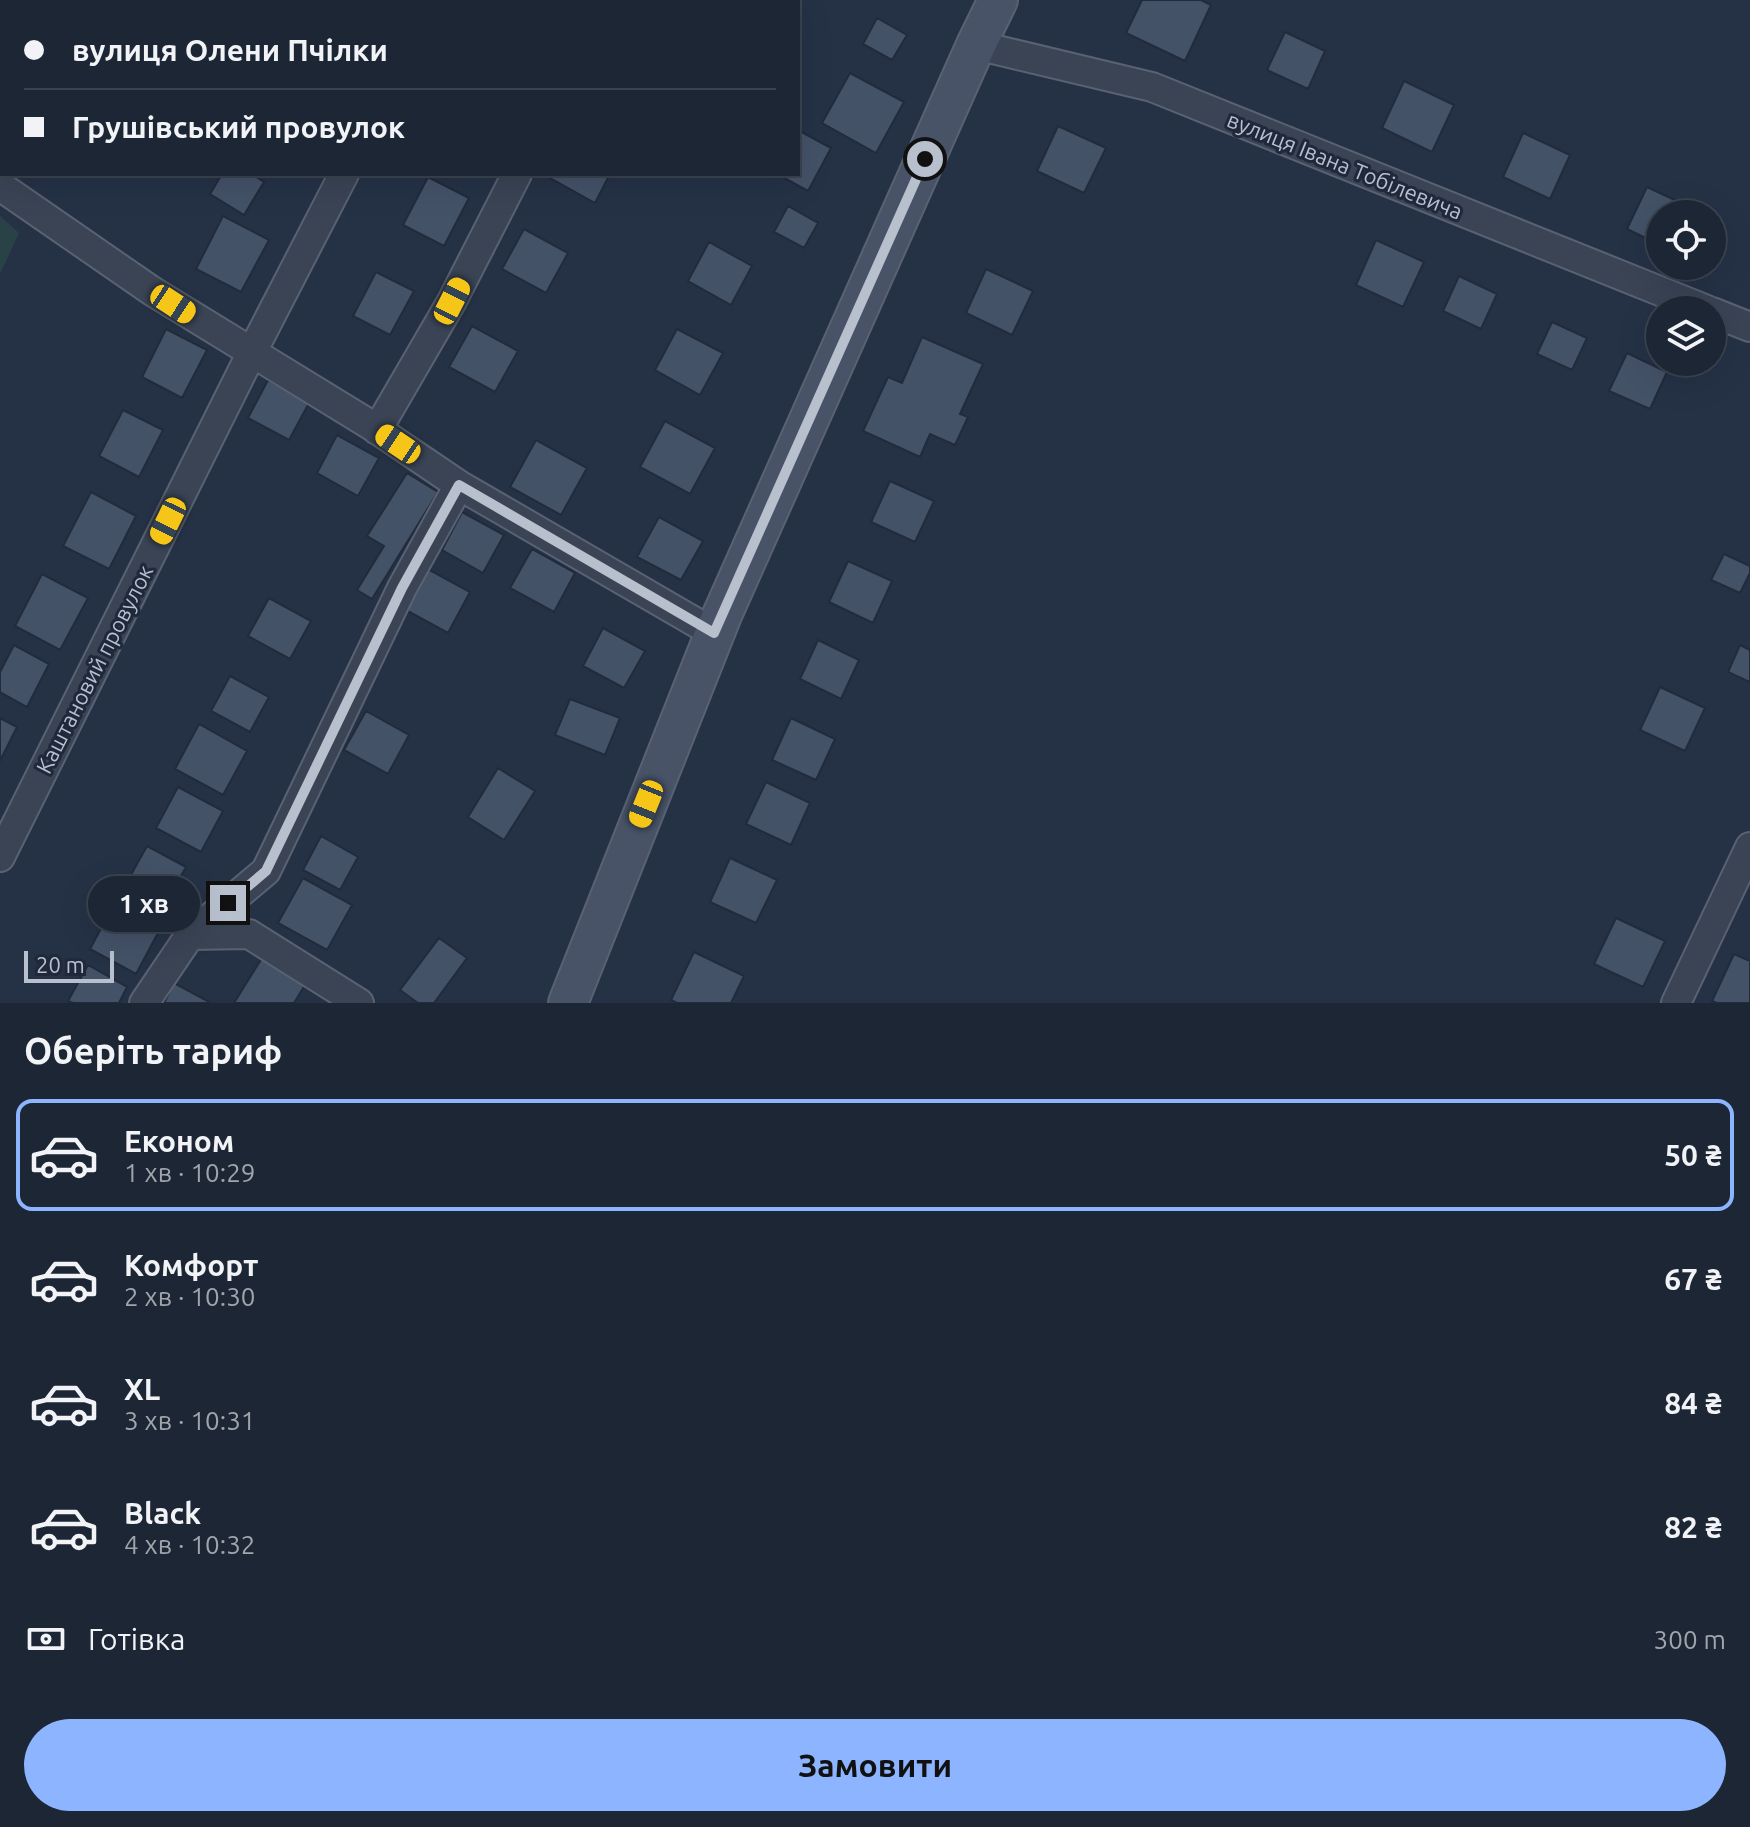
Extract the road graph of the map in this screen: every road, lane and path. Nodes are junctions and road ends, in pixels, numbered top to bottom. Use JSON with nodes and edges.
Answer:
{"nodes":[{"id":1,"x":998,"y":0,"type":"edge"},
{"id":2,"x":976,"y":45,"type":"junction"},
{"id":3,"x":343,"y":176,"type":"edge"},
{"id":4,"x":516,"y":176,"type":"edge"},
{"id":5,"x":0,"y":186,"type":"edge"},
{"id":6,"x":1672,"y":296,"type":"edge"},
{"id":7,"x":1726,"y":318,"type":"edge"},
{"id":8,"x":1750,"y":327,"type":"edge"},
{"id":9,"x":252,"y":352,"type":"junction"},
{"id":10,"x":377,"y":430,"type":"junction"},
{"id":11,"x":459,"y":485,"type":"junction"},
{"id":12,"x":714,"y":633,"type":"junction"},
{"id":13,"x":1750,"y":847,"type":"edge"},
{"id":14,"x":0,"y":857,"type":"edge"},
{"id":15,"x":190,"y":935,"type":"junction"},
{"id":16,"x":144,"y":1003,"type":"edge"},
{"id":17,"x":359,"y":1003,"type":"edge"},
{"id":18,"x":568,"y":1003,"type":"edge"},
{"id":19,"x":1676,"y":1003,"type":"edge"}],
"edges":[{"from":1,"to":2,"type":"street"},
{"from":2,"to":6,"type":"street","name":"вулиця Івана Тобілевича"},
{"from":2,"to":12,"type":"street"},
{"from":3,"to":9,"type":"street","name":"Каштановий провулок"},
{"from":4,"to":10,"type":"street"},
{"from":5,"to":9,"type":"street"},
{"from":7,"to":8,"type":"street","name":"вулиця Івана Тобілевича"},
{"from":9,"to":10,"type":"street"},
{"from":9,"to":14,"type":"street","name":"Каштановий провулок"},
{"from":10,"to":11,"type":"street"},
{"from":11,"to":12,"type":"street"},
{"from":11,"to":15,"type":"street"},
{"from":12,"to":18,"type":"street"},
{"from":13,"to":19,"type":"street"},
{"from":15,"to":16,"type":"street"},
{"from":15,"to":17,"type":"street"}]}
